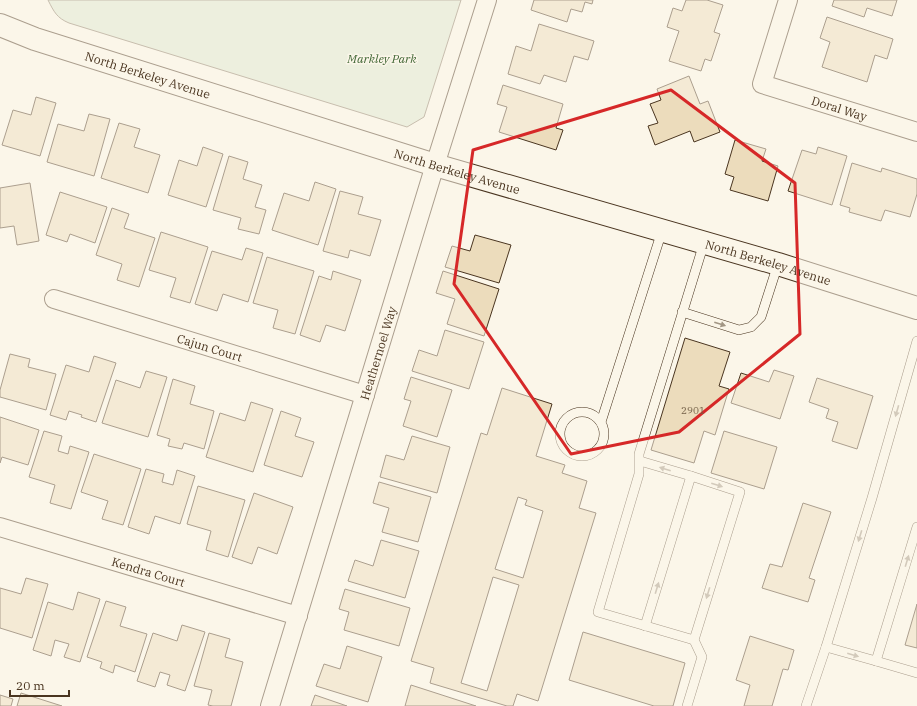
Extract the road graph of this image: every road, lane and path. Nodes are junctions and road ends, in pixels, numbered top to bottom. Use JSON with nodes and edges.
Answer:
{"nodes":[{"id":1,"x":487,"y":0,"type":"edge"},
{"id":2,"x":788,"y":0,"type":"edge"},
{"id":3,"x":0,"y":25,"type":"edge"},
{"id":4,"x":917,"y":132,"type":"edge"},
{"id":5,"x":435,"y":165,"type":"junction"},
{"id":6,"x":662,"y":231,"type":"junction"},
{"id":7,"x":704,"y":243,"type":"junction"},
{"id":8,"x":778,"y":264,"type":"junction"},
{"id":9,"x":54,"y":299,"type":"dead end"},
{"id":10,"x":917,"y":308,"type":"edge"},
{"id":11,"x":682,"y":312,"type":"junction"},
{"id":12,"x":917,"y":341,"type":"edge"},
{"id":13,"x":908,"y":374,"type":"junction"},
{"id":14,"x":917,"y":377,"type":"edge"},
{"id":15,"x":365,"y":396,"type":"junction"},
{"id":16,"x":601,"y":422,"type":"junction"},
{"id":17,"x":640,"y":461,"type":"junction"},
{"id":18,"x":691,"y":476,"type":"junction"},
{"id":19,"x":0,"y":527,"type":"edge"},
{"id":20,"x":917,"y":527,"type":"edge"},
{"id":21,"x":298,"y":616,"type":"junction"},
{"id":22,"x":645,"y":626,"type":"junction"},
{"id":23,"x":694,"y":640,"type":"junction"},
{"id":24,"x":826,"y":647,"type":"junction"},
{"id":25,"x":876,"y":661,"type":"junction"},
{"id":26,"x":917,"y":673,"type":"edge"},
{"id":27,"x":270,"y":706,"type":"edge"},
{"id":28,"x":687,"y":706,"type":"edge"},
{"id":29,"x":806,"y":706,"type":"edge"}],
"edges":[{"from":1,"to":5,"type":"street","name":"Heathernoel Way"},
{"from":2,"to":4,"type":"street","name":"Doral Way"},
{"from":3,"to":5,"type":"street","name":"North Berkeley Avenue"},
{"from":5,"to":6,"type":"street","name":"North Berkeley Avenue"},
{"from":5,"to":15,"type":"street","name":"Heathernoel Way"},
{"from":6,"to":7,"type":"street","name":"North Berkeley Avenue"},
{"from":6,"to":16,"type":"lane"},
{"from":7,"to":8,"type":"street","name":"North Berkeley Avenue"},
{"from":7,"to":11,"type":"lane"},
{"from":8,"to":10,"type":"street","name":"North Berkeley Avenue"},
{"from":11,"to":8,"type":"lane","one_way":true},
{"from":9,"to":15,"type":"street","name":"Cajun Court"},
{"from":11,"to":17,"type":"lane"},
{"from":12,"to":13,"type":"lane"},
{"from":13,"to":14,"type":"lane"},
{"from":13,"to":24,"type":"lane","one_way":true},
{"from":15,"to":21,"type":"street","name":"Heathernoel Way"},
{"from":16,"to":16,"type":"lane"},
{"from":18,"to":17,"type":"lane","one_way":true},
{"from":17,"to":22,"type":"lane"},
{"from":22,"to":18,"type":"lane","one_way":true},
{"from":18,"to":23,"type":"lane","one_way":true},
{"from":19,"to":21,"type":"street","name":"Kendra Court"},
{"from":25,"to":20,"type":"lane","one_way":true},
{"from":21,"to":27,"type":"street","name":"Heathernoel Way"},
{"from":22,"to":23,"type":"lane"},
{"from":23,"to":28,"type":"lane"},
{"from":24,"to":25,"type":"lane","one_way":true},
{"from":24,"to":29,"type":"lane"},
{"from":25,"to":26,"type":"lane"}]}
